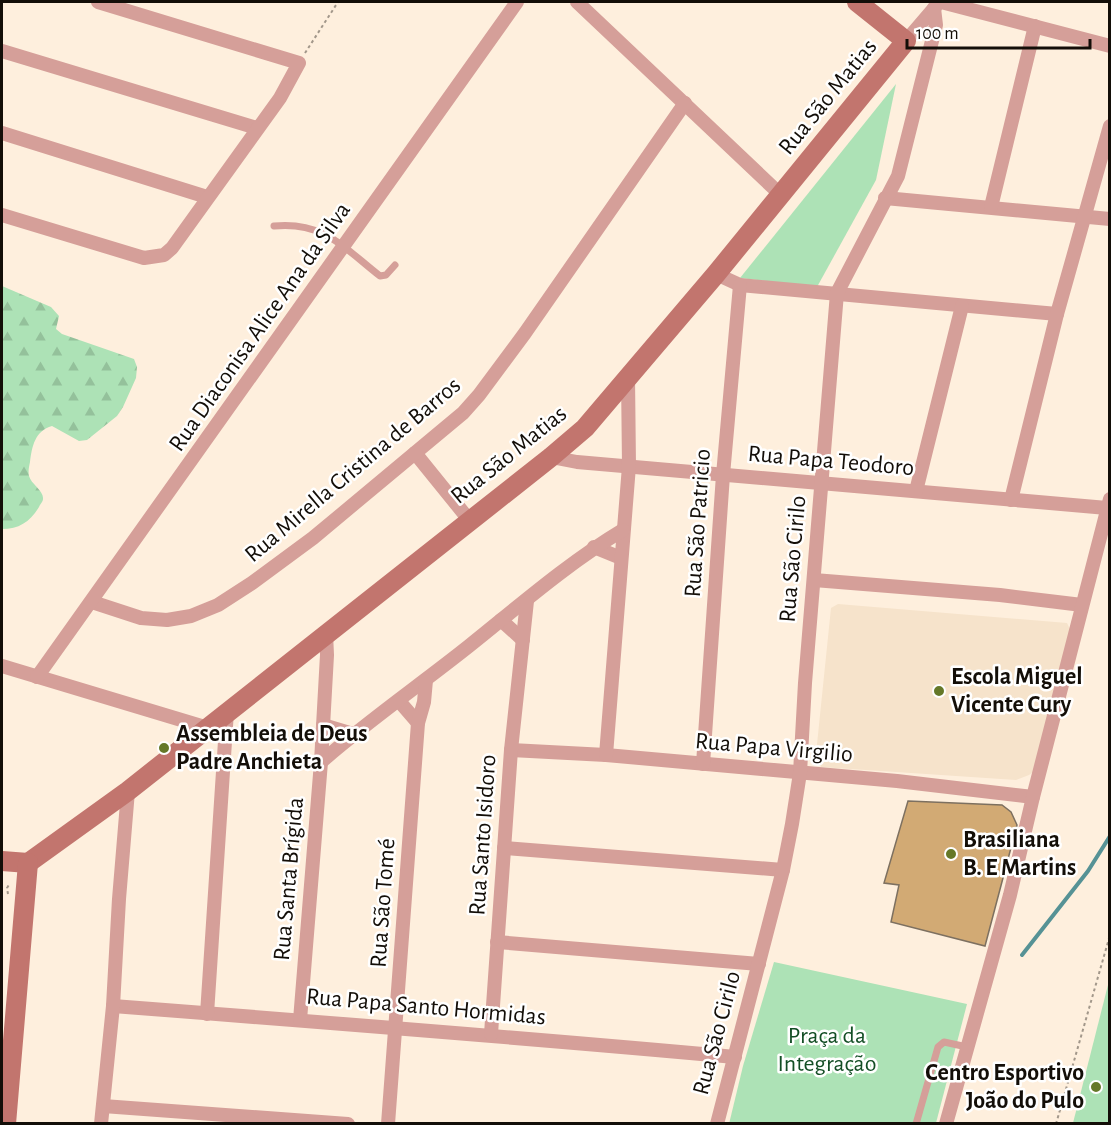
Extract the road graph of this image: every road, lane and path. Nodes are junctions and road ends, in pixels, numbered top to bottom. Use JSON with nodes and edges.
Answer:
{"nodes":[{"id":1,"x":98,"y":2,"type":"edge"},
{"id":2,"x":338,"y":2,"type":"edge"},
{"id":3,"x":517,"y":2,"type":"edge"},
{"id":4,"x":577,"y":2,"type":"edge"},
{"id":5,"x":857,"y":2,"type":"edge"},
{"id":6,"x":938,"y":4,"type":"edge"},
{"id":7,"x":1035,"y":26,"type":"junction"},
{"id":8,"x":906,"y":41,"type":"junction"},
{"id":9,"x":1110,"y":46,"type":"edge"},
{"id":10,"x":2,"y":51,"type":"edge"},
{"id":11,"x":299,"y":63,"type":"junction"},
{"id":12,"x":685,"y":103,"type":"junction"},
{"id":13,"x":1110,"y":126,"type":"edge"},
{"id":14,"x":257,"y":128,"type":"junction"},
{"id":15,"x":2,"y":134,"type":"edge"},
{"id":16,"x":781,"y":195,"type":"junction"},
{"id":17,"x":207,"y":197,"type":"junction"},
{"id":18,"x":885,"y":198,"type":"junction"},
{"id":19,"x":990,"y":207,"type":"junction"},
{"id":20,"x":2,"y":214,"type":"edge"},
{"id":21,"x":1085,"y":217,"type":"junction"},
{"id":22,"x":1110,"y":219,"type":"edge"},
{"id":23,"x":274,"y":226,"type":"dead end"},
{"id":24,"x":344,"y":247,"type":"junction"},
{"id":25,"x":395,"y":265,"type":"dead end"},
{"id":26,"x":716,"y":274,"type":"junction"},
{"id":27,"x":740,"y":285,"type":"junction"},
{"id":28,"x":837,"y":293,"type":"junction"},
{"id":29,"x":962,"y":306,"type":"junction"},
{"id":30,"x":1057,"y":314,"type":"junction"},
{"id":31,"x":628,"y":377,"type":"junction"},
{"id":32,"x":415,"y":453,"type":"junction"},
{"id":33,"x":551,"y":457,"type":"junction"},
{"id":34,"x":629,"y":466,"type":"junction"},
{"id":35,"x":723,"y":475,"type":"junction"},
{"id":36,"x":822,"y":482,"type":"junction"},
{"id":37,"x":916,"y":491,"type":"junction"},
{"id":38,"x":1011,"y":500,"type":"junction"},
{"id":39,"x":1108,"y":504,"type":"edge"},
{"id":40,"x":470,"y":521,"type":"junction"},
{"id":41,"x":623,"y":530,"type":"junction"},
{"id":42,"x":594,"y":547,"type":"junction"},
{"id":43,"x":621,"y":558,"type":"junction"},
{"id":44,"x":814,"y":580,"type":"junction"},
{"id":45,"x":527,"y":601,"type":"junction"},
{"id":46,"x":92,"y":602,"type":"junction"},
{"id":47,"x":1083,"y":605,"type":"junction"},
{"id":48,"x":501,"y":620,"type":"junction"},
{"id":49,"x":326,"y":633,"type":"junction"},
{"id":50,"x":523,"y":640,"type":"junction"},
{"id":51,"x":2,"y":666,"type":"edge"},
{"id":52,"x":37,"y":677,"type":"junction"},
{"id":53,"x":426,"y":680,"type":"junction"},
{"id":54,"x":399,"y":700,"type":"junction"},
{"id":55,"x":227,"y":711,"type":"junction"},
{"id":56,"x":418,"y":723,"type":"junction"},
{"id":57,"x":323,"y":725,"type":"junction"},
{"id":58,"x":208,"y":728,"type":"junction"},
{"id":59,"x":353,"y":734,"type":"junction"},
{"id":60,"x":224,"y":747,"type":"junction"},
{"id":61,"x":511,"y":750,"type":"junction"},
{"id":62,"x":606,"y":755,"type":"junction"},
{"id":63,"x":321,"y":762,"type":"junction"},
{"id":64,"x":703,"y":764,"type":"junction"},
{"id":65,"x":800,"y":774,"type":"junction"},
{"id":66,"x":128,"y":791,"type":"junction"},
{"id":67,"x":1033,"y":796,"type":"junction"},
{"id":68,"x":111,"y":803,"type":"junction"},
{"id":69,"x":125,"y":833,"type":"junction"},
{"id":70,"x":504,"y":848,"type":"junction"},
{"id":71,"x":2,"y":861,"type":"edge"},
{"id":72,"x":28,"y":863,"type":"junction"},
{"id":73,"x":783,"y":870,"type":"junction"},
{"id":74,"x":1110,"y":935,"type":"edge"},
{"id":75,"x":497,"y":942,"type":"junction"},
{"id":76,"x":759,"y":964,"type":"junction"},
{"id":77,"x":113,"y":1006,"type":"junction"},
{"id":78,"x":207,"y":1014,"type":"junction"},
{"id":79,"x":300,"y":1020,"type":"junction"},
{"id":80,"x":396,"y":1029,"type":"junction"},
{"id":81,"x":490,"y":1034,"type":"junction"},
{"id":82,"x":7,"y":1040,"type":"edge"},
{"id":83,"x":967,"y":1047,"type":"junction"},
{"id":84,"x":735,"y":1057,"type":"junction"},
{"id":85,"x":103,"y":1106,"type":"junction"},
{"id":86,"x":197,"y":1118,"type":"edge"},
{"id":87,"x":293,"y":1122,"type":"edge"},
{"id":88,"x":6,"y":1124,"type":"edge"},
{"id":89,"x":101,"y":1124,"type":"edge"},
{"id":90,"x":348,"y":1124,"type":"edge"},
{"id":91,"x":388,"y":1124,"type":"edge"},
{"id":92,"x":717,"y":1124,"type":"edge"},
{"id":93,"x":916,"y":1124,"type":"edge"},
{"id":94,"x":946,"y":1124,"type":"edge"},
{"id":95,"x":1056,"y":1124,"type":"edge"}],
"edges":[{"from":1,"to":11,"type":"street"},
{"from":2,"to":11,"type":"path"},
{"from":3,"to":24,"type":"street","name":"Rua Diaconisa Alice Ana da Silva"},
{"from":4,"to":12,"type":"street"},
{"from":5,"to":8,"type":"street"},
{"from":6,"to":7,"type":"street"},
{"from":6,"to":8,"type":"street","name":"Rua São Matias"},
{"from":6,"to":18,"type":"street","name":"Rua São Cirilo"},
{"from":7,"to":9,"type":"street"},
{"from":7,"to":19,"type":"street"},
{"from":8,"to":16,"type":"street","name":"Rua São Matias"},
{"from":10,"to":14,"type":"street"},
{"from":11,"to":14,"type":"street"},
{"from":12,"to":16,"type":"street"},
{"from":12,"to":32,"type":"street","name":"Rua Mirella Cristina de Barros"},
{"from":13,"to":21,"type":"street"},
{"from":14,"to":17,"type":"street"},
{"from":15,"to":17,"type":"street"},
{"from":16,"to":26,"type":"street","name":"Rua São Matias"},
{"from":17,"to":20,"type":"street"},
{"from":18,"to":19,"type":"street"},
{"from":18,"to":28,"type":"street","name":"Rua São Cirilo"},
{"from":19,"to":21,"type":"street"},
{"from":21,"to":22,"type":"street"},
{"from":21,"to":30,"type":"street"},
{"from":23,"to":24,"type":"lane"},
{"from":24,"to":25,"type":"lane"},
{"from":24,"to":46,"type":"street","name":"Rua Diaconisa Alice Ana da Silva"},
{"from":26,"to":27,"type":"street"},
{"from":26,"to":31,"type":"street","name":"Rua São Matias"},
{"from":27,"to":28,"type":"street"},
{"from":27,"to":35,"type":"street","name":"Rua São Patricio"},
{"from":28,"to":29,"type":"street"},
{"from":28,"to":36,"type":"street","name":"Rua São Cirilo"},
{"from":29,"to":30,"type":"street"},
{"from":29,"to":37,"type":"street"},
{"from":30,"to":38,"type":"street"},
{"from":31,"to":33,"type":"street","name":"Rua São Matias"},
{"from":31,"to":34,"type":"street"},
{"from":32,"to":40,"type":"street"},
{"from":32,"to":46,"type":"street","name":"Rua Mirella Cristina de Barros"},
{"from":33,"to":34,"type":"street","name":"Rua Papa Teodoro"},
{"from":33,"to":40,"type":"street","name":"Rua São Matias"},
{"from":34,"to":35,"type":"street","name":"Rua Papa Teodoro"},
{"from":34,"to":41,"type":"street"},
{"from":35,"to":36,"type":"street","name":"Rua Papa Teodoro"},
{"from":35,"to":64,"type":"street","name":"Rua São Patricio"},
{"from":36,"to":37,"type":"street","name":"Rua Papa Teodoro"},
{"from":36,"to":44,"type":"street","name":"Rua São Cirilo"},
{"from":37,"to":38,"type":"street","name":"Rua Papa Teodoro"},
{"from":38,"to":39,"type":"street","name":"Rua Papa Teodoro"},
{"from":39,"to":47,"type":"street"},
{"from":40,"to":49,"type":"street","name":"Rua São Matias"},
{"from":41,"to":42,"type":"street"},
{"from":41,"to":43,"type":"street"},
{"from":42,"to":43,"type":"street"},
{"from":42,"to":45,"type":"street"},
{"from":43,"to":62,"type":"street"},
{"from":44,"to":47,"type":"street"},
{"from":44,"to":65,"type":"street","name":"Rua São Cirilo"},
{"from":45,"to":48,"type":"street"},
{"from":45,"to":50,"type":"street","name":"Rua Santo Isidoro"},
{"from":46,"to":52,"type":"street","name":"Rua Diaconisa Alice Ana da Silva"},
{"from":47,"to":67,"type":"street"},
{"from":48,"to":50,"type":"street"},
{"from":48,"to":53,"type":"street"},
{"from":49,"to":55,"type":"street","name":"Rua São Matias"},
{"from":49,"to":57,"type":"street","name":"Rua Santa Brígida"},
{"from":50,"to":61,"type":"street","name":"Rua Santo Isidoro"},
{"from":51,"to":52,"type":"street"},
{"from":52,"to":58,"type":"street"},
{"from":53,"to":54,"type":"street"},
{"from":53,"to":56,"type":"street","name":"Rua São Tomé"},
{"from":54,"to":56,"type":"street"},
{"from":54,"to":59,"type":"street"},
{"from":55,"to":58,"type":"street","name":"Rua São Matias"},
{"from":55,"to":60,"type":"street"},
{"from":56,"to":80,"type":"street","name":"Rua São Tomé"},
{"from":57,"to":59,"type":"street"},
{"from":57,"to":63,"type":"street","name":"Rua Santa Brígida"},
{"from":58,"to":60,"type":"street"},
{"from":58,"to":66,"type":"street","name":"Rua São Matias"},
{"from":59,"to":63,"type":"street"},
{"from":60,"to":78,"type":"street"},
{"from":61,"to":62,"type":"street","name":"Rua Papa Virgilio"},
{"from":61,"to":70,"type":"street","name":"Rua Santo Isidoro"},
{"from":62,"to":64,"type":"street","name":"Rua Papa Virgilio"},
{"from":63,"to":79,"type":"street","name":"Rua Santa Brígida"},
{"from":64,"to":65,"type":"street","name":"Rua Papa Virgilio"},
{"from":65,"to":67,"type":"street","name":"Rua Papa Virgilio"},
{"from":65,"to":73,"type":"street","name":"Rua São Cirilo"},
{"from":66,"to":68,"type":"street","name":"Rua São Matias"},
{"from":66,"to":69,"type":"street"},
{"from":67,"to":83,"type":"street"},
{"from":68,"to":69,"type":"street"},
{"from":68,"to":72,"type":"street","name":"Rua São Matias"},
{"from":69,"to":77,"type":"street"},
{"from":70,"to":73,"type":"street"},
{"from":70,"to":75,"type":"street","name":"Rua Santo Isidoro"},
{"from":71,"to":72,"type":"street"},
{"from":72,"to":82,"type":"street"},
{"from":73,"to":76,"type":"street","name":"Rua São Cirilo"},
{"from":74,"to":95,"type":"path"},
{"from":75,"to":76,"type":"street"},
{"from":75,"to":81,"type":"street","name":"Rua Santo Isidoro"},
{"from":76,"to":84,"type":"street","name":"Rua São Cirilo"},
{"from":77,"to":78,"type":"street","name":"Rua Papa Santo Hormidas"},
{"from":77,"to":85,"type":"street"},
{"from":78,"to":79,"type":"street","name":"Rua Papa Santo Hormidas"},
{"from":79,"to":80,"type":"street","name":"Rua Papa Santo Hormidas"},
{"from":80,"to":81,"type":"street","name":"Rua Papa Santo Hormidas"},
{"from":80,"to":91,"type":"street","name":"Rua São Tomé"},
{"from":81,"to":84,"type":"street","name":"Rua Papa Santo Hormidas"},
{"from":82,"to":88,"type":"street"},
{"from":83,"to":93,"type":"lane"},
{"from":83,"to":94,"type":"street"},
{"from":84,"to":92,"type":"street","name":"Rua São Cirilo"},
{"from":85,"to":86,"type":"street"},
{"from":85,"to":89,"type":"street"},
{"from":86,"to":87,"type":"street"},
{"from":87,"to":90,"type":"street"}]}
